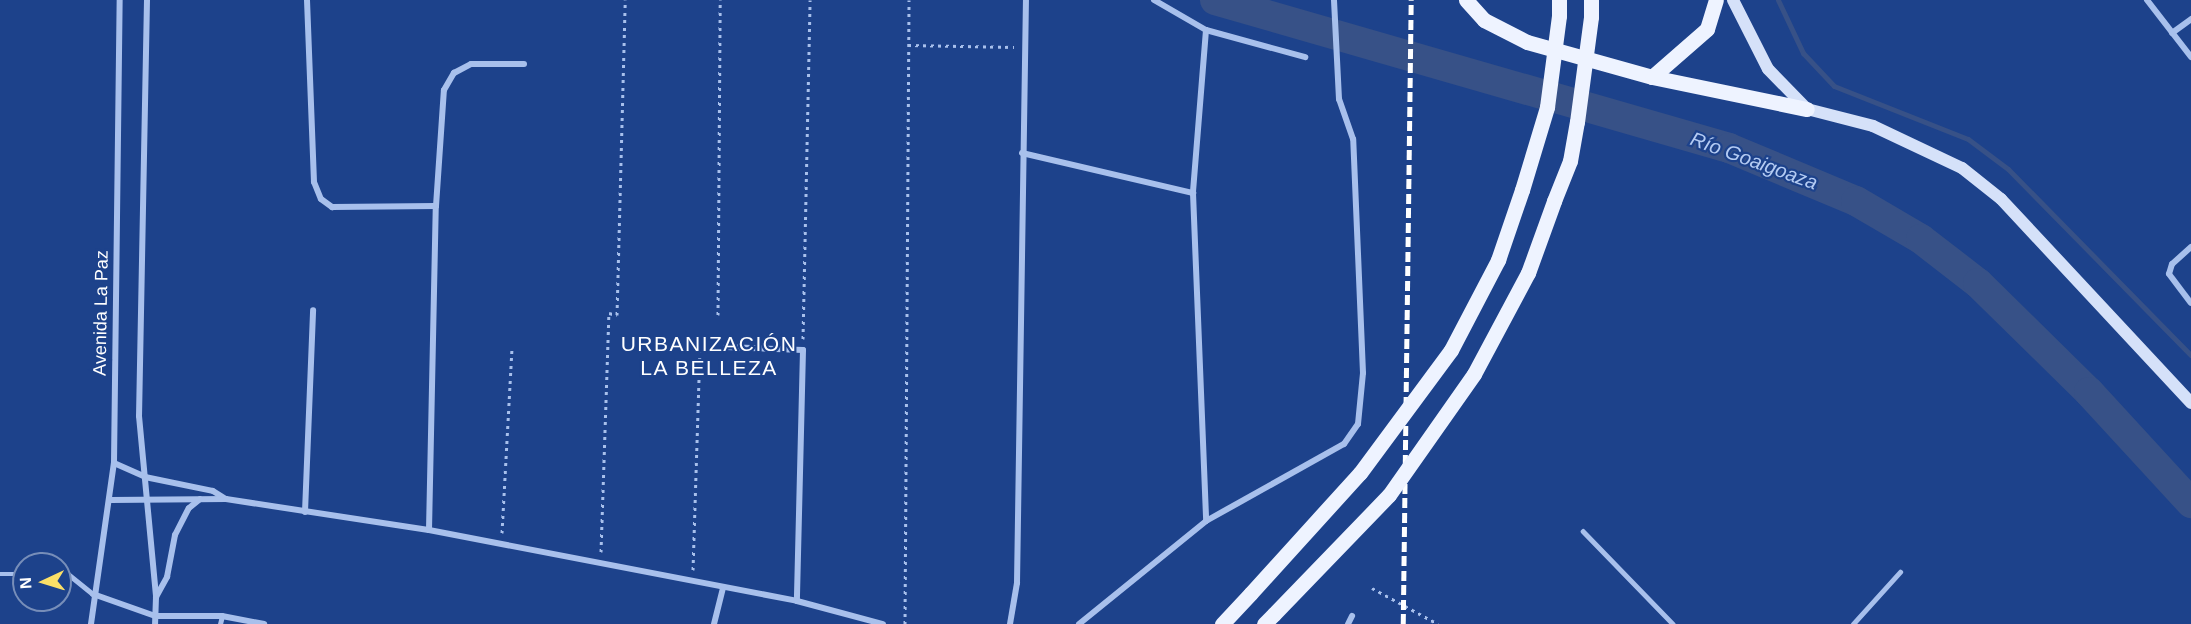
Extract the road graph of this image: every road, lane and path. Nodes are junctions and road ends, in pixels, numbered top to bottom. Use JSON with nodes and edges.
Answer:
{"nodes":[{"id":1,"x":120,"y":0,"type":"edge"},
{"id":2,"x":147,"y":0,"type":"edge"},
{"id":3,"x":308,"y":0,"type":"edge"},
{"id":4,"x":625,"y":0,"type":"edge"},
{"id":5,"x":720,"y":0,"type":"edge"},
{"id":6,"x":810,"y":0,"type":"edge"},
{"id":7,"x":909,"y":0,"type":"edge"},
{"id":8,"x":1026,"y":0,"type":"edge"},
{"id":9,"x":1154,"y":0,"type":"edge"},
{"id":10,"x":1334,"y":0,"type":"edge"},
{"id":11,"x":1467,"y":0,"type":"edge"},
{"id":12,"x":1558,"y":0,"type":"edge"},
{"id":13,"x":1591,"y":0,"type":"edge"},
{"id":14,"x":1716,"y":0,"type":"edge"},
{"id":15,"x":1732,"y":0,"type":"edge"},
{"id":16,"x":2147,"y":0,"type":"edge"},
{"id":17,"x":2191,"y":19,"type":"edge"},
{"id":18,"x":1206,"y":30,"type":"junction"},
{"id":19,"x":2172,"y":33,"type":"junction"},
{"id":20,"x":908,"y":45,"type":"junction"},
{"id":21,"x":1022,"y":47,"type":"junction"},
{"id":22,"x":1305,"y":57,"type":"dead end"},
{"id":23,"x":2191,"y":57,"type":"edge"},
{"id":24,"x":524,"y":64,"type":"dead end"},
{"id":25,"x":1652,"y":76,"type":"junction"},
{"id":26,"x":1807,"y":109,"type":"junction"},
{"id":27,"x":1022,"y":153,"type":"junction"},
{"id":28,"x":1193,"y":193,"type":"junction"},
{"id":29,"x":436,"y":206,"type":"junction"},
{"id":30,"x":2191,"y":248,"type":"edge"},
{"id":31,"x":2191,"y":303,"type":"edge"},
{"id":32,"x":313,"y":310,"type":"dead end"},
{"id":33,"x":718,"y":315,"type":"dead end"},
{"id":34,"x":726,"y":347,"type":"dead end"},
{"id":35,"x":512,"y":350,"type":"dead end"},
{"id":36,"x":803,"y":350,"type":"junction"},
{"id":37,"x":700,"y":352,"type":"dead end"},
{"id":38,"x":2191,"y":403,"type":"edge"},
{"id":39,"x":114,"y":463,"type":"junction"},
{"id":40,"x":145,"y":477,"type":"junction"},
{"id":41,"x":200,"y":498,"type":"junction"},
{"id":42,"x":226,"y":499,"type":"junction"},
{"id":43,"x":111,"y":500,"type":"junction"},
{"id":44,"x":145,"y":502,"type":"junction"},
{"id":45,"x":305,"y":512,"type":"junction"},
{"id":46,"x":1206,"y":521,"type":"junction"},
{"id":47,"x":429,"y":530,"type":"junction"},
{"id":48,"x":1583,"y":531,"type":"dead end"},
{"id":49,"x":501,"y":544,"type":"junction"},
{"id":50,"x":600,"y":563,"type":"junction"},
{"id":51,"x":1900,"y":572,"type":"dead end"},
{"id":52,"x":72,"y":577,"type":"edge"},
{"id":53,"x":693,"y":581,"type":"junction"},
{"id":54,"x":723,"y":587,"type":"junction"},
{"id":55,"x":1372,"y":588,"type":"dead end"},
{"id":56,"x":93,"y":594,"type":"junction"},
{"id":57,"x":156,"y":597,"type":"junction"},
{"id":58,"x":797,"y":601,"type":"junction"},
{"id":59,"x":155,"y":616,"type":"junction"},
{"id":60,"x":222,"y":616,"type":"junction"},
{"id":61,"x":1352,"y":616,"type":"dead end"},
{"id":62,"x":1269,"y":619,"type":"edge"},
{"id":63,"x":91,"y":624,"type":"edge"},
{"id":64,"x":155,"y":624,"type":"edge"},
{"id":65,"x":220,"y":624,"type":"edge"},
{"id":66,"x":264,"y":624,"type":"edge"},
{"id":67,"x":714,"y":624,"type":"edge"},
{"id":68,"x":883,"y":624,"type":"edge"},
{"id":69,"x":905,"y":624,"type":"edge"},
{"id":70,"x":1010,"y":624,"type":"edge"},
{"id":71,"x":1079,"y":624,"type":"edge"},
{"id":72,"x":1222,"y":624,"type":"edge"},
{"id":73,"x":1348,"y":624,"type":"edge"},
{"id":74,"x":1438,"y":624,"type":"edge"},
{"id":75,"x":1673,"y":624,"type":"edge"},
{"id":76,"x":1852,"y":624,"type":"edge"}],
"edges":[{"from":1,"to":39,"type":"street","name":"Avenida La Paz"},
{"from":2,"to":40,"type":"street"},
{"from":3,"to":29,"type":"street"},
{"from":4,"to":50,"type":"path"},
{"from":5,"to":33,"type":"path"},
{"from":6,"to":36,"type":"path"},
{"from":7,"to":20,"type":"path"},
{"from":8,"to":21,"type":"street"},
{"from":9,"to":18,"type":"street"},
{"from":10,"to":46,"type":"street"},
{"from":11,"to":25,"type":"main road"},
{"from":12,"to":72,"type":"main road","bridge":true},
{"from":13,"to":62,"type":"main road","bridge":true},
{"from":14,"to":25,"type":"main road"},
{"from":15,"to":26,"type":"main road"},
{"from":16,"to":19,"type":"street"},
{"from":17,"to":19,"type":"street"},
{"from":18,"to":22,"type":"street"},
{"from":18,"to":28,"type":"street"},
{"from":19,"to":23,"type":"street"},
{"from":20,"to":21,"type":"path"},
{"from":20,"to":69,"type":"path"},
{"from":21,"to":27,"type":"street"},
{"from":24,"to":29,"type":"street"},
{"from":25,"to":26,"type":"main road"},
{"from":26,"to":38,"type":"main road"},
{"from":27,"to":28,"type":"street"},
{"from":27,"to":70,"type":"street"},
{"from":28,"to":46,"type":"street"},
{"from":29,"to":47,"type":"street"},
{"from":30,"to":31,"type":"street"},
{"from":32,"to":45,"type":"street"},
{"from":34,"to":36,"type":"street"},
{"from":35,"to":49,"type":"path"},
{"from":36,"to":58,"type":"street"},
{"from":37,"to":53,"type":"path"},
{"from":39,"to":40,"type":"street"},
{"from":39,"to":43,"type":"street","name":"Avenida La Paz"},
{"from":40,"to":42,"type":"street"},
{"from":40,"to":44,"type":"street"},
{"from":41,"to":42,"type":"street"},
{"from":41,"to":44,"type":"street"},
{"from":41,"to":57,"type":"street"},
{"from":42,"to":45,"type":"street"},
{"from":43,"to":44,"type":"street"},
{"from":43,"to":56,"type":"street","name":"Avenida La Paz"},
{"from":44,"to":57,"type":"street"},
{"from":45,"to":47,"type":"street"},
{"from":46,"to":71,"type":"street"},
{"from":47,"to":49,"type":"street"},
{"from":48,"to":75,"type":"lane"},
{"from":49,"to":50,"type":"street"},
{"from":50,"to":53,"type":"street"},
{"from":51,"to":76,"type":"lane"},
{"from":52,"to":56,"type":"lane"},
{"from":53,"to":54,"type":"street"},
{"from":54,"to":58,"type":"street"},
{"from":54,"to":67,"type":"street"},
{"from":55,"to":74,"type":"path"},
{"from":56,"to":59,"type":"street"},
{"from":56,"to":63,"type":"street","name":"Avenida La Paz"},
{"from":57,"to":59,"type":"street"},
{"from":58,"to":68,"type":"street"},
{"from":59,"to":60,"type":"street"},
{"from":59,"to":64,"type":"street"},
{"from":60,"to":65,"type":"lane"},
{"from":60,"to":66,"type":"street"},
{"from":61,"to":73,"type":"street"}]}
